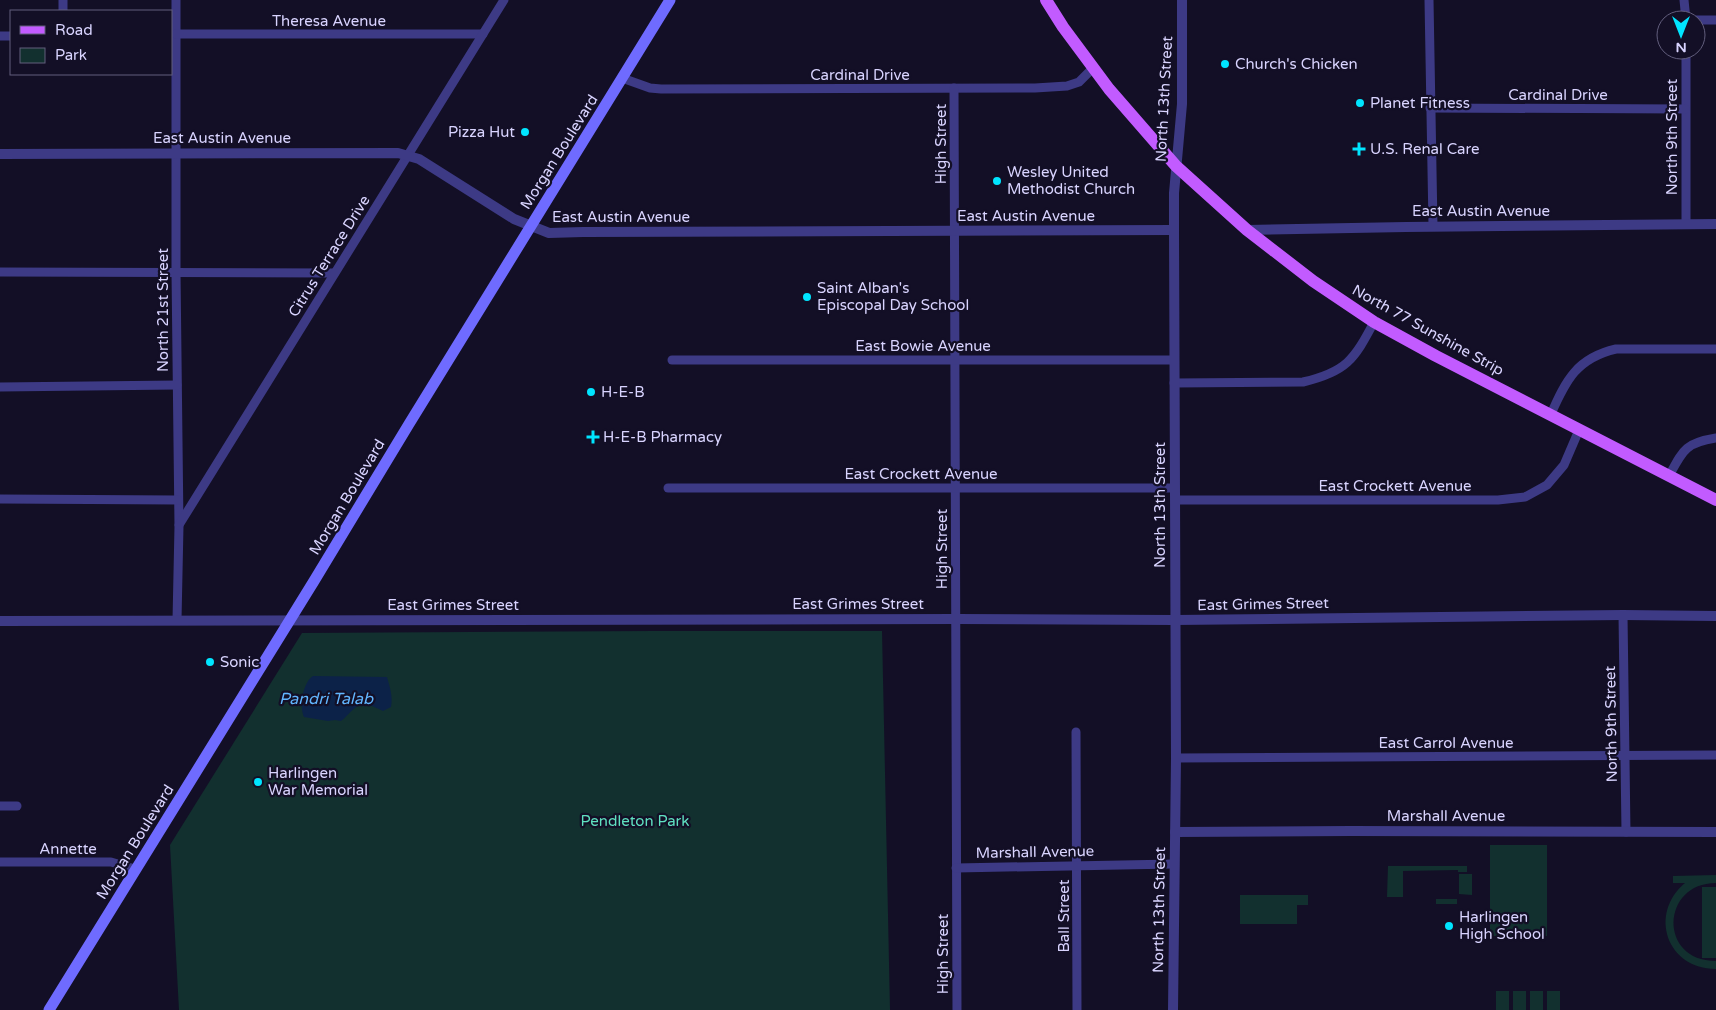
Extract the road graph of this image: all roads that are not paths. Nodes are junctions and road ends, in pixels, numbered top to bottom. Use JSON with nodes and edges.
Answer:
{"nodes":[{"id":1,"x":176,"y":0,"type":"edge"},
{"id":2,"x":504,"y":0,"type":"edge"},
{"id":3,"x":670,"y":0,"type":"edge"},
{"id":4,"x":1046,"y":0,"type":"edge"},
{"id":5,"x":1182,"y":0,"type":"edge"},
{"id":6,"x":1429,"y":0,"type":"edge"},
{"id":7,"x":176,"y":34,"type":"junction"},
{"id":8,"x":483,"y":34,"type":"junction"},
{"id":9,"x":1686,"y":60,"type":"edge"},
{"id":10,"x":1093,"y":68,"type":"junction"},
{"id":11,"x":622,"y":78,"type":"junction"},
{"id":12,"x":954,"y":88,"type":"junction"},
{"id":13,"x":1430,"y":108,"type":"junction"},
{"id":14,"x":1685,"y":109,"type":"junction"},
{"id":15,"x":177,"y":153,"type":"junction"},
{"id":16,"x":0,"y":154,"type":"edge"},
{"id":17,"x":408,"y":156,"type":"junction"},
{"id":18,"x":1176,"y":166,"type":"junction"},
{"id":19,"x":1686,"y":224,"type":"junction"},
{"id":20,"x":1716,"y":224,"type":"edge"},
{"id":21,"x":531,"y":226,"type":"junction"},
{"id":22,"x":1433,"y":226,"type":"junction"},
{"id":23,"x":1174,"y":230,"type":"junction"},
{"id":24,"x":1247,"y":230,"type":"junction"},
{"id":25,"x":955,"y":231,"type":"junction"},
{"id":26,"x":0,"y":272,"type":"edge"},
{"id":27,"x":176,"y":272,"type":"junction"},
{"id":28,"x":334,"y":273,"type":"junction"},
{"id":29,"x":1374,"y":322,"type":"junction"},
{"id":30,"x":1716,"y":349,"type":"edge"},
{"id":31,"x":955,"y":359,"type":"junction"},
{"id":32,"x":672,"y":360,"type":"dead end"},
{"id":33,"x":1174,"y":360,"type":"junction"},
{"id":34,"x":1174,"y":383,"type":"junction"},
{"id":35,"x":177,"y":386,"type":"junction"},
{"id":36,"x":0,"y":387,"type":"edge"},
{"id":37,"x":1551,"y":414,"type":"junction"},
{"id":38,"x":1580,"y":430,"type":"junction"},
{"id":39,"x":1716,"y":438,"type":"edge"},
{"id":40,"x":1668,"y":476,"type":"junction"},
{"id":41,"x":668,"y":488,"type":"dead end"},
{"id":42,"x":956,"y":488,"type":"junction"},
{"id":43,"x":1175,"y":488,"type":"junction"},
{"id":44,"x":0,"y":499,"type":"edge"},
{"id":45,"x":178,"y":500,"type":"junction"},
{"id":46,"x":1175,"y":500,"type":"junction"},
{"id":47,"x":1716,"y":500,"type":"edge"},
{"id":48,"x":178,"y":526,"type":"junction"},
{"id":49,"x":1624,"y":615,"type":"junction"},
{"id":50,"x":1716,"y":616,"type":"edge"},
{"id":51,"x":956,"y":619,"type":"junction"},
{"id":52,"x":177,"y":620,"type":"junction"},
{"id":53,"x":1175,"y":620,"type":"junction"},
{"id":54,"x":0,"y":621,"type":"edge"},
{"id":55,"x":290,"y":621,"type":"junction"},
{"id":56,"x":1076,"y":732,"type":"dead end"},
{"id":57,"x":1624,"y":756,"type":"junction"},
{"id":58,"x":1716,"y":756,"type":"edge"},
{"id":59,"x":1176,"y":758,"type":"junction"},
{"id":60,"x":0,"y":806,"type":"edge"},
{"id":61,"x":17,"y":806,"type":"dead end"},
{"id":62,"x":1175,"y":832,"type":"junction"},
{"id":63,"x":1626,"y":832,"type":"junction"},
{"id":64,"x":1716,"y":832,"type":"edge"},
{"id":65,"x":0,"y":862,"type":"edge"},
{"id":66,"x":1174,"y":864,"type":"junction"},
{"id":67,"x":1077,"y":866,"type":"junction"},
{"id":68,"x":956,"y":868,"type":"junction"},
{"id":69,"x":134,"y":869,"type":"junction"},
{"id":70,"x":49,"y":1010,"type":"edge"},
{"id":71,"x":957,"y":1010,"type":"edge"},
{"id":72,"x":1078,"y":1010,"type":"edge"},
{"id":73,"x":1173,"y":1010,"type":"edge"}],
"edges":[{"from":1,"to":7,"type":"street","name":"North 21st Street"},
{"from":2,"to":8,"type":"street","name":"Citrus Terrace Drive"},
{"from":3,"to":11,"type":"main road","name":"Morgan Boulevard"},
{"from":4,"to":10,"type":"main road","name":"North 77 Sunshine Strip"},
{"from":5,"to":18,"type":"street","name":"North 13th Street"},
{"from":6,"to":13,"type":"street"},
{"from":7,"to":8,"type":"street","name":"Theresa Avenue"},
{"from":7,"to":15,"type":"street","name":"North 21st Street"},
{"from":8,"to":17,"type":"street","name":"Citrus Terrace Drive"},
{"from":9,"to":14,"type":"street","name":"North 9th Street"},
{"from":10,"to":12,"type":"street","name":"Cardinal Drive"},
{"from":10,"to":18,"type":"main road","name":"North 77 Sunshine Strip"},
{"from":11,"to":12,"type":"street","name":"Cardinal Drive"},
{"from":11,"to":21,"type":"main road","name":"Morgan Boulevard"},
{"from":12,"to":25,"type":"street","name":"High Street"},
{"from":13,"to":14,"type":"street","name":"Cardinal Drive"},
{"from":13,"to":22,"type":"street"},
{"from":14,"to":19,"type":"street","name":"North 9th Street"},
{"from":15,"to":16,"type":"street","name":"East Austin Avenue"},
{"from":15,"to":17,"type":"street","name":"East Austin Avenue"},
{"from":15,"to":27,"type":"street","name":"North 21st Street"},
{"from":17,"to":21,"type":"street","name":"East Austin Avenue"},
{"from":17,"to":28,"type":"street","name":"Citrus Terrace Drive"},
{"from":18,"to":23,"type":"street","name":"North 13th Street"},
{"from":18,"to":24,"type":"main road","name":"North 77 Sunshine Strip"},
{"from":19,"to":20,"type":"street","name":"East Austin Avenue"},
{"from":19,"to":22,"type":"street","name":"East Austin Avenue"},
{"from":21,"to":25,"type":"street","name":"East Austin Avenue"},
{"from":21,"to":55,"type":"main road","name":"Morgan Boulevard"},
{"from":22,"to":24,"type":"street","name":"East Austin Avenue"},
{"from":23,"to":25,"type":"street","name":"East Austin Avenue"},
{"from":23,"to":33,"type":"street","name":"North 13th Street"},
{"from":24,"to":29,"type":"main road","name":"North 77 Sunshine Strip"},
{"from":25,"to":31,"type":"street","name":"High Street"},
{"from":26,"to":27,"type":"street"},
{"from":27,"to":28,"type":"street"},
{"from":27,"to":35,"type":"street","name":"North 21st Street"},
{"from":28,"to":48,"type":"street","name":"Citrus Terrace Drive"},
{"from":29,"to":34,"type":"street"},
{"from":29,"to":37,"type":"main road","name":"North 77 Sunshine Strip"},
{"from":30,"to":37,"type":"street"},
{"from":31,"to":32,"type":"street","name":"East Bowie Avenue"},
{"from":31,"to":33,"type":"street","name":"East Bowie Avenue"},
{"from":31,"to":42,"type":"street","name":"High Street"},
{"from":33,"to":34,"type":"street","name":"North 13th Street"},
{"from":34,"to":43,"type":"street","name":"North 13th Street"},
{"from":35,"to":36,"type":"street"},
{"from":35,"to":45,"type":"street","name":"North 21st Street"},
{"from":37,"to":38,"type":"main road","name":"North 77 Sunshine Strip"},
{"from":38,"to":40,"type":"main road","name":"North 77 Sunshine Strip"},
{"from":38,"to":46,"type":"street","name":"East Crockett Avenue"},
{"from":39,"to":40,"type":"street"},
{"from":40,"to":47,"type":"main road","name":"North 77 Sunshine Strip"},
{"from":41,"to":42,"type":"street","name":"East Crockett Avenue"},
{"from":42,"to":43,"type":"street","name":"East Crockett Avenue"},
{"from":42,"to":51,"type":"street","name":"High Street"},
{"from":43,"to":46,"type":"street","name":"North 13th Street"},
{"from":44,"to":45,"type":"street"},
{"from":45,"to":48,"type":"street","name":"North 21st Street"},
{"from":46,"to":53,"type":"street","name":"North 13th Street"},
{"from":48,"to":52,"type":"street","name":"North 21st Street"},
{"from":49,"to":50,"type":"street","name":"East Grimes Street"},
{"from":49,"to":53,"type":"street","name":"East Grimes Street"},
{"from":49,"to":57,"type":"street","name":"North 9th Street"},
{"from":51,"to":53,"type":"street","name":"East Grimes Street"},
{"from":51,"to":55,"type":"street","name":"East Grimes Street"},
{"from":51,"to":68,"type":"street","name":"High Street"},
{"from":52,"to":54,"type":"street","name":"East Grimes Street"},
{"from":52,"to":55,"type":"street","name":"East Grimes Street"},
{"from":53,"to":59,"type":"street","name":"North 13th Street"},
{"from":55,"to":69,"type":"main road","name":"Morgan Boulevard"},
{"from":56,"to":67,"type":"street","name":"Ball Street"},
{"from":57,"to":58,"type":"street","name":"East Carrol Avenue"},
{"from":57,"to":59,"type":"street","name":"East Carrol Avenue"},
{"from":57,"to":63,"type":"street","name":"North 9th Street"},
{"from":59,"to":62,"type":"street","name":"North 13th Street"},
{"from":60,"to":61,"type":"street"},
{"from":62,"to":63,"type":"street","name":"Marshall Avenue"},
{"from":62,"to":66,"type":"street","name":"North 13th Street"},
{"from":63,"to":64,"type":"street","name":"Marshall Avenue"},
{"from":65,"to":69,"type":"street","name":"Annette"},
{"from":66,"to":67,"type":"street","name":"Marshall Avenue"},
{"from":66,"to":73,"type":"street","name":"North 13th Street"},
{"from":67,"to":68,"type":"street","name":"Marshall Avenue"},
{"from":67,"to":72,"type":"street","name":"Ball Street"},
{"from":68,"to":71,"type":"street","name":"High Street"},
{"from":69,"to":70,"type":"main road","name":"Morgan Boulevard"}]}
